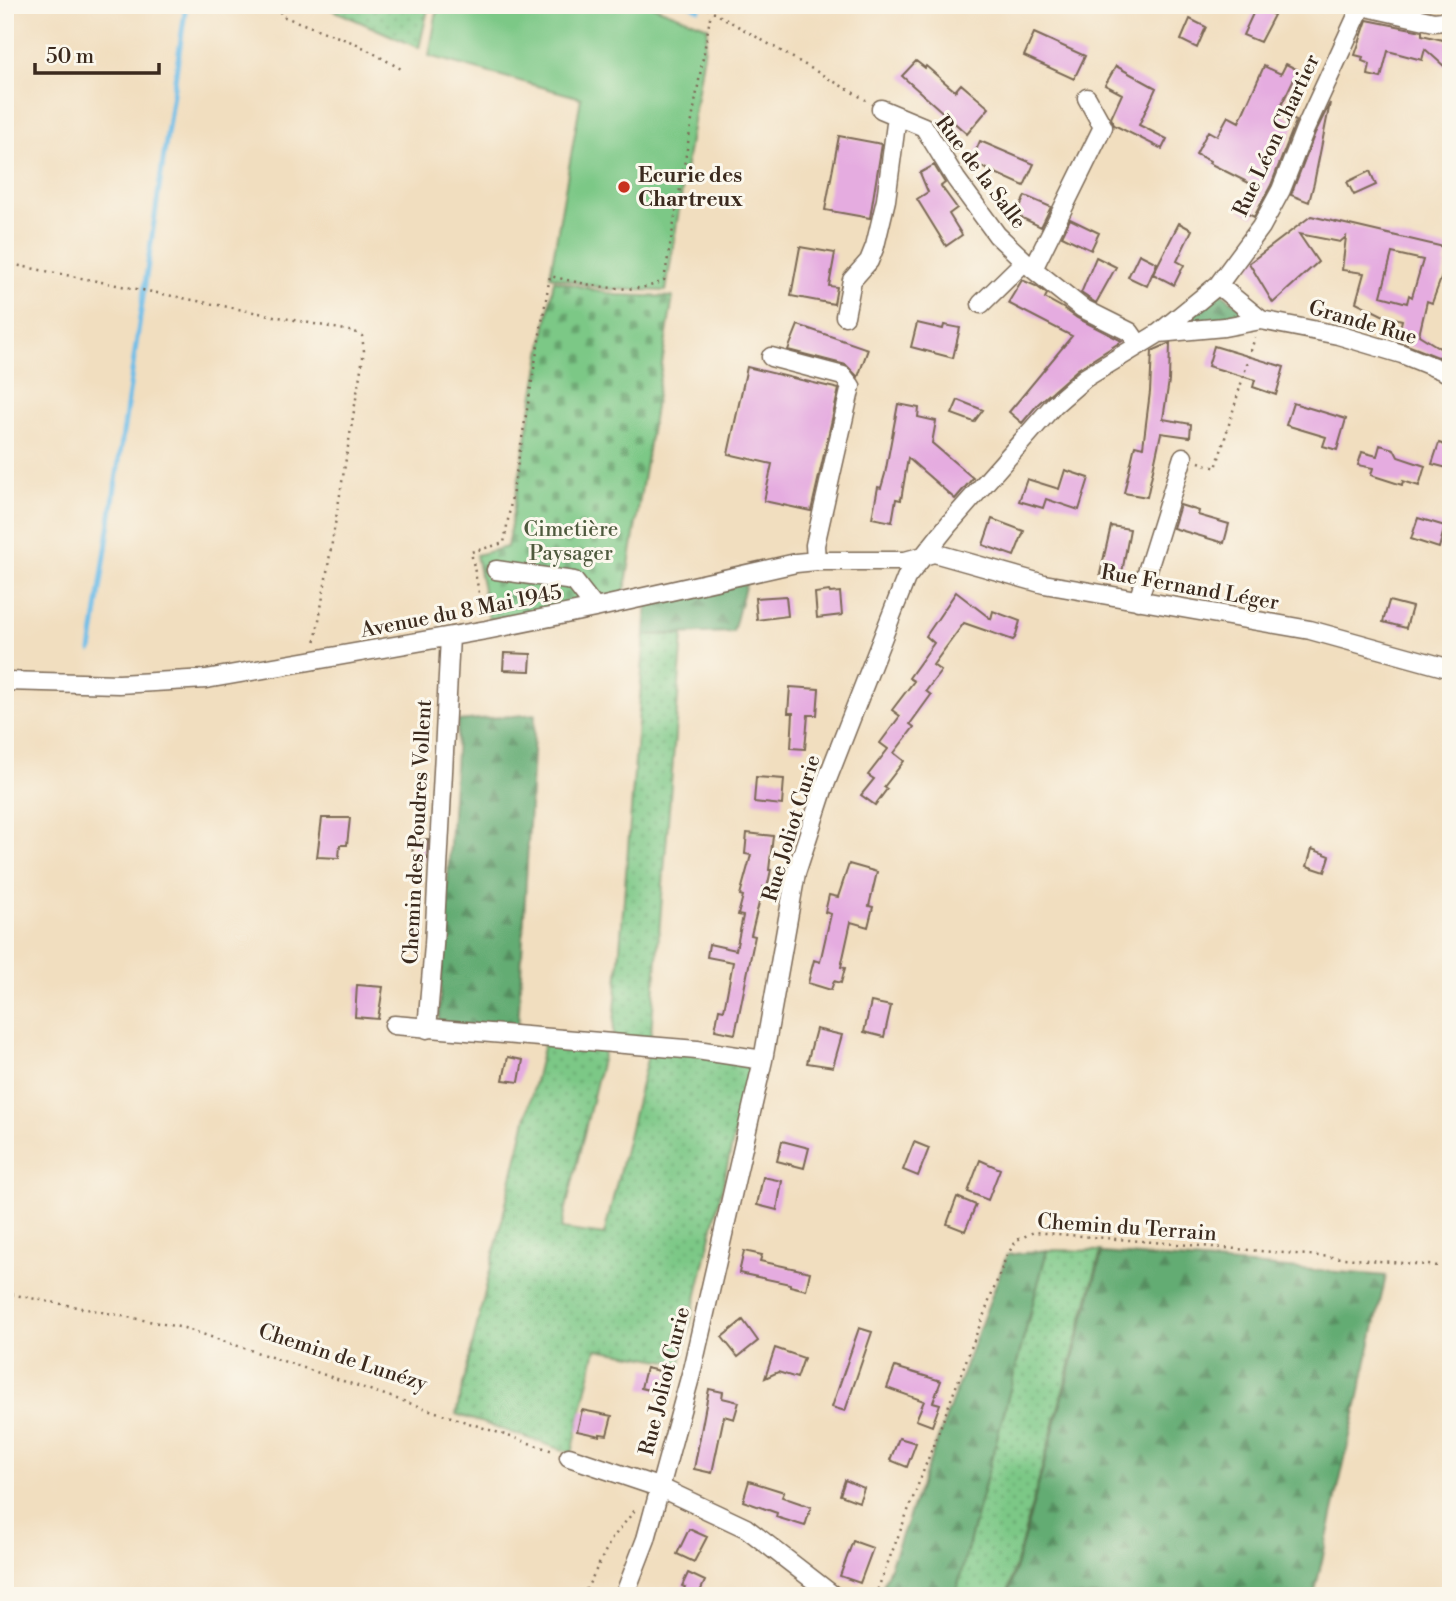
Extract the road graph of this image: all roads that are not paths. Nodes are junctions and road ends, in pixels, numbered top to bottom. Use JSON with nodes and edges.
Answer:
{"nodes":[{"id":1,"x":1362,"y":6,"type":"edge"},
{"id":2,"x":1451,"y":16,"type":"edge"},
{"id":3,"x":1087,"y":98,"type":"dead end"},
{"id":4,"x":1029,"y":265,"type":"junction"},
{"id":5,"x":1218,"y":285,"type":"junction"},
{"id":6,"x":981,"y":304,"type":"dead end"},
{"id":7,"x":845,"y":316,"type":"dead end"},
{"id":8,"x":1261,"y":320,"type":"junction"},
{"id":9,"x":1159,"y":333,"type":"junction"},
{"id":10,"x":1139,"y":345,"type":"junction"},
{"id":11,"x":771,"y":357,"type":"dead end"},
{"id":12,"x":1451,"y":374,"type":"edge"},
{"id":13,"x":1183,"y":457,"type":"road end"},
{"id":14,"x":920,"y":557,"type":"junction"},
{"id":15,"x":816,"y":561,"type":"junction"},
{"id":16,"x":496,"y":570,"type":"dead end"},
{"id":17,"x":1138,"y":601,"type":"junction"},
{"id":18,"x":595,"y":608,"type":"junction"},
{"id":19,"x":450,"y":637,"type":"junction"},
{"id":20,"x":1451,"y":669,"type":"edge"},
{"id":21,"x":5,"y":681,"type":"edge"},
{"id":22,"x":394,"y":1026,"type":"dead end"},
{"id":23,"x":427,"y":1029,"type":"junction"},
{"id":24,"x":763,"y":1060,"type":"junction"},
{"id":25,"x":569,"y":1457,"type":"road end"},
{"id":26,"x":661,"y":1488,"type":"junction"},
{"id":27,"x":624,"y":1596,"type":"edge"},
{"id":28,"x":834,"y":1596,"type":"edge"}],
"edges":[{"from":1,"to":2,"type":"street"},
{"from":1,"to":5,"type":"street","name":"Rue Léon Chartier"},
{"from":3,"to":4,"type":"street"},
{"from":4,"to":6,"type":"street"},
{"from":4,"to":7,"type":"street","name":"Rue de la Salle"},
{"from":4,"to":10,"type":"street","name":"Rue de la Salle"},
{"from":5,"to":8,"type":"street","name":"Grande Rue"},
{"from":5,"to":9,"type":"street","name":"Rue Léon Chartier"},
{"from":8,"to":9,"type":"street","name":"Grande Rue"},
{"from":8,"to":12,"type":"street","name":"Grande Rue"},
{"from":9,"to":10,"type":"street","name":"Rue Joliot Curie"},
{"from":10,"to":14,"type":"street","name":"Rue Joliot Curie"},
{"from":11,"to":15,"type":"street"},
{"from":13,"to":17,"type":"street"},
{"from":14,"to":15,"type":"street","name":"Avenue du 8 Mai 1945"},
{"from":14,"to":17,"type":"street","name":"Rue Fernand Léger"},
{"from":14,"to":24,"type":"street","name":"Rue Joliot Curie"},
{"from":15,"to":18,"type":"street","name":"Avenue du 8 Mai 1945"},
{"from":16,"to":18,"type":"street"},
{"from":17,"to":20,"type":"street","name":"Rue Fernand Léger"},
{"from":18,"to":19,"type":"street","name":"Avenue du 8 Mai 1945"},
{"from":19,"to":21,"type":"street","name":"Avenue du 8 Mai 1945"},
{"from":19,"to":23,"type":"street","name":"Chemin des Poudres Vollent"},
{"from":22,"to":23,"type":"street"},
{"from":23,"to":24,"type":"street"},
{"from":24,"to":26,"type":"street","name":"Rue Joliot Curie"},
{"from":25,"to":26,"type":"street"},
{"from":26,"to":27,"type":"street","name":"Rue Joliot Curie"},
{"from":26,"to":28,"type":"street"}]}
